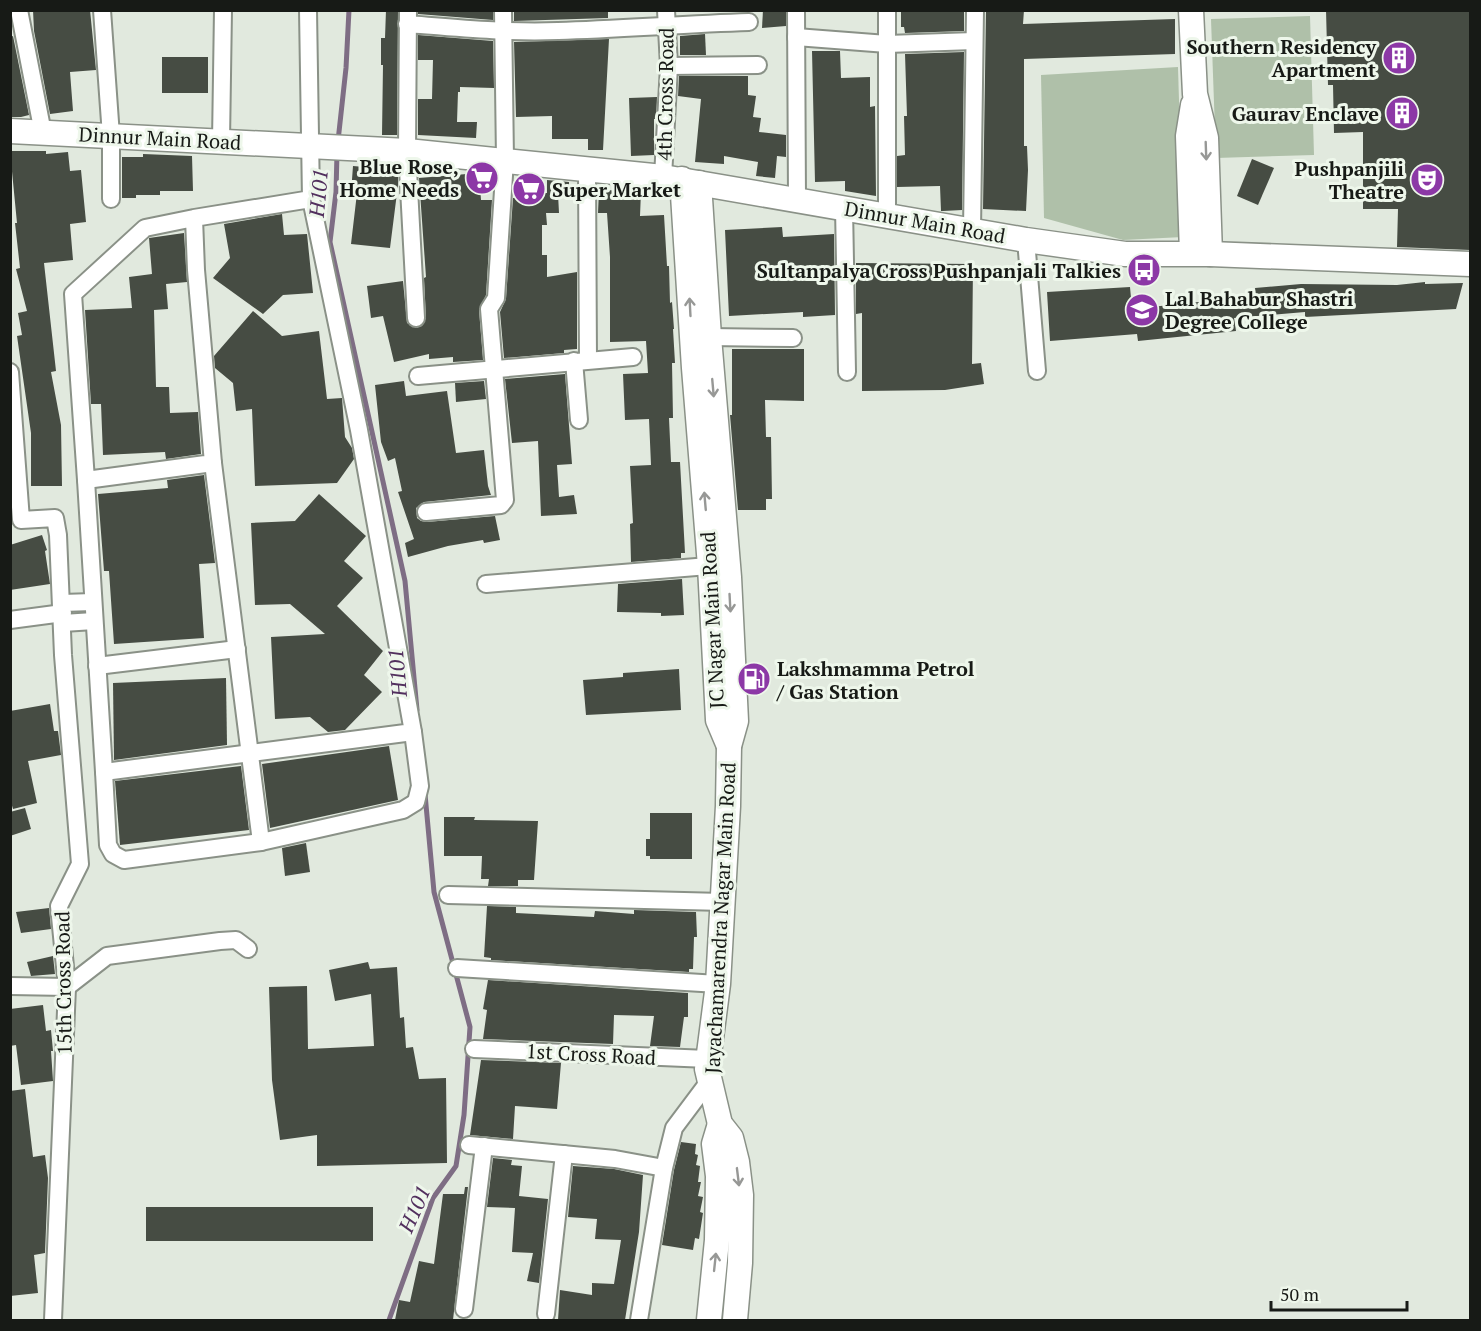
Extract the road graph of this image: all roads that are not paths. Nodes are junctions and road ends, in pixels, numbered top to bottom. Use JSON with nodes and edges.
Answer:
{"nodes":[{"id":1,"x":19,"y":10,"type":"edge"},
{"id":2,"x":102,"y":10,"type":"edge"},
{"id":3,"x":223,"y":10,"type":"edge"},
{"id":4,"x":308,"y":10,"type":"edge"},
{"id":5,"x":503,"y":10,"type":"edge"},
{"id":6,"x":796,"y":10,"type":"edge"},
{"id":7,"x":887,"y":10,"type":"edge"},
{"id":8,"x":975,"y":10,"type":"edge"},
{"id":9,"x":1191,"y":10,"type":"edge"},
{"id":10,"x":408,"y":17,"type":"edge"},
{"id":11,"x":666,"y":17,"type":"edge"},
{"id":12,"x":749,"y":22,"type":"dead end"},
{"id":13,"x":504,"y":31,"type":"junction"},
{"id":14,"x":796,"y":37,"type":"junction"},
{"id":15,"x":974,"y":41,"type":"junction"},
{"id":16,"x":887,"y":44,"type":"junction"},
{"id":17,"x":758,"y":65,"type":"dead end"},
{"id":18,"x":669,"y":66,"type":"junction"},
{"id":19,"x":10,"y":131,"type":"edge"},
{"id":20,"x":43,"y":133,"type":"junction"},
{"id":21,"x":111,"y":136,"type":"junction"},
{"id":22,"x":221,"y":141,"type":"junction"},
{"id":23,"x":310,"y":146,"type":"junction"},
{"id":24,"x":407,"y":151,"type":"junction"},
{"id":25,"x":505,"y":160,"type":"junction"},
{"id":26,"x":587,"y":169,"type":"junction"},
{"id":27,"x":682,"y":179,"type":"junction"},
{"id":28,"x":111,"y":199,"type":"dead end"},
{"id":29,"x":311,"y":199,"type":"junction"},
{"id":30,"x":797,"y":199,"type":"junction"},
{"id":31,"x":844,"y":207,"type":"junction"},
{"id":32,"x":887,"y":215,"type":"junction"},
{"id":33,"x":194,"y":218,"type":"junction"},
{"id":34,"x":972,"y":230,"type":"junction"},
{"id":35,"x":1026,"y":240,"type":"junction"},
{"id":36,"x":1201,"y":254,"type":"junction"},
{"id":37,"x":1470,"y":264,"type":"edge"},
{"id":38,"x":416,"y":318,"type":"dead end"},
{"id":39,"x":709,"y":337,"type":"junction"},
{"id":40,"x":793,"y":338,"type":"dead end"},
{"id":41,"x":633,"y":357,"type":"dead end"},
{"id":42,"x":581,"y":361,"type":"junction"},
{"id":43,"x":494,"y":369,"type":"junction"},
{"id":44,"x":1037,"y":371,"type":"dead end"},
{"id":45,"x":10,"y":372,"type":"edge"},
{"id":46,"x":847,"y":372,"type":"dead end"},
{"id":47,"x":418,"y":376,"type":"dead end"},
{"id":48,"x":579,"y":420,"type":"dead end"},
{"id":49,"x":707,"y":423,"type":"junction"},
{"id":50,"x":213,"y":463,"type":"junction"},
{"id":51,"x":86,"y":480,"type":"junction"},
{"id":52,"x":426,"y":512,"type":"dead end"},
{"id":53,"x":719,"y":565,"type":"junction"},
{"id":54,"x":486,"y":584,"type":"dead end"},
{"id":55,"x":93,"y":602,"type":"junction"},
{"id":56,"x":63,"y":613,"type":"junction"},
{"id":57,"x":10,"y":620,"type":"edge"},
{"id":58,"x":94,"y":621,"type":"junction"},
{"id":59,"x":237,"y":649,"type":"junction"},
{"id":60,"x":97,"y":666,"type":"junction"},
{"id":61,"x":413,"y":732,"type":"junction"},
{"id":62,"x":729,"y":746,"type":"joint"},
{"id":63,"x":251,"y":754,"type":"junction"},
{"id":64,"x":104,"y":772,"type":"junction"},
{"id":65,"x":261,"y":842,"type":"junction"},
{"id":66,"x":448,"y":895,"type":"dead end"},
{"id":67,"x":723,"y":902,"type":"junction"},
{"id":68,"x":248,"y":949,"type":"dead end"},
{"id":69,"x":457,"y":968,"type":"dead end"},
{"id":70,"x":718,"y":984,"type":"junction"},
{"id":71,"x":10,"y":986,"type":"edge"},
{"id":72,"x":67,"y":987,"type":"junction"},
{"id":73,"x":474,"y":1049,"type":"dead end"},
{"id":74,"x":709,"y":1070,"type":"junction"},
{"id":75,"x":720,"y":1124,"type":"junction"},
{"id":76,"x":564,"y":1154,"type":"junction"},
{"id":77,"x":664,"y":1168,"type":"junction"},
{"id":78,"x":464,"y":1309,"type":"dead end"},
{"id":79,"x":546,"y":1314,"type":"dead end"},
{"id":80,"x":53,"y":1320,"type":"edge"},
{"id":81,"x":639,"y":1320,"type":"edge"},
{"id":82,"x":709,"y":1320,"type":"edge"},
{"id":83,"x":735,"y":1320,"type":"edge"}],
"edges":[{"from":1,"to":20,"type":"street"},
{"from":2,"to":21,"type":"street"},
{"from":3,"to":22,"type":"street"},
{"from":4,"to":23,"type":"street"},
{"from":5,"to":13,"type":"street"},
{"from":6,"to":14,"type":"street"},
{"from":7,"to":16,"type":"street"},
{"from":8,"to":15,"type":"street"},
{"from":9,"to":36,"type":"main road"},
{"from":10,"to":13,"type":"street"},
{"from":10,"to":24,"type":"street"},
{"from":11,"to":12,"type":"street"},
{"from":11,"to":13,"type":"street"},
{"from":11,"to":18,"type":"street","name":"4th Cross Road"},
{"from":13,"to":25,"type":"street"},
{"from":14,"to":16,"type":"street"},
{"from":14,"to":30,"type":"street"},
{"from":15,"to":16,"type":"street"},
{"from":15,"to":34,"type":"street"},
{"from":16,"to":32,"type":"street"},
{"from":17,"to":18,"type":"street"},
{"from":18,"to":27,"type":"street","name":"4th Cross Road"},
{"from":19,"to":20,"type":"main road","name":"Dinnur Main Road"},
{"from":20,"to":21,"type":"main road","name":"Dinnur Main Road"},
{"from":21,"to":22,"type":"main road","name":"Dinnur Main Road"},
{"from":21,"to":28,"type":"street"},
{"from":22,"to":23,"type":"main road","name":"Dinnur Main Road"},
{"from":23,"to":24,"type":"main road","name":"Dinnur Main Road"},
{"from":23,"to":29,"type":"street"},
{"from":24,"to":25,"type":"main road","name":"Dinnur Main Road"},
{"from":24,"to":38,"type":"street"},
{"from":25,"to":26,"type":"main road","name":"Dinnur Main Road"},
{"from":25,"to":43,"type":"street"},
{"from":26,"to":27,"type":"main road","name":"Dinnur Main Road"},
{"from":26,"to":42,"type":"street"},
{"from":27,"to":30,"type":"main road","name":"Dinnur Main Road"},
{"from":27,"to":39,"type":"main road","name":"JC Nagar Main Road"},
{"from":49,"to":27,"type":"main road","name":"JC Nagar Main Road","one_way":true},
{"from":29,"to":33,"type":"street"},
{"from":29,"to":61,"type":"street"},
{"from":30,"to":31,"type":"main road","name":"Dinnur Main Road"},
{"from":31,"to":32,"type":"main road","name":"Dinnur Main Road"},
{"from":31,"to":46,"type":"street"},
{"from":32,"to":34,"type":"main road","name":"Dinnur Main Road"},
{"from":33,"to":50,"type":"street"},
{"from":33,"to":51,"type":"street"},
{"from":34,"to":35,"type":"main road","name":"Dinnur Main Road"},
{"from":35,"to":36,"type":"main road","name":"Dinnur Main Road"},
{"from":35,"to":44,"type":"street"},
{"from":36,"to":37,"type":"main road","name":"Dinnur Main Road"},
{"from":39,"to":40,"type":"street"},
{"from":39,"to":49,"type":"main road","name":"JC Nagar Main Road","one_way":true},
{"from":41,"to":42,"type":"street"},
{"from":42,"to":43,"type":"street"},
{"from":42,"to":48,"type":"street"},
{"from":43,"to":47,"type":"street"},
{"from":43,"to":52,"type":"street"},
{"from":45,"to":56,"type":"street","name":"15th Cross Road"},
{"from":49,"to":53,"type":"main road","name":"JC Nagar Main Road"},
{"from":50,"to":51,"type":"street"},
{"from":50,"to":59,"type":"street"},
{"from":51,"to":55,"type":"street"},
{"from":53,"to":54,"type":"street"},
{"from":53,"to":62,"type":"main road","name":"JC Nagar Main Road"},
{"from":55,"to":56,"type":"street"},
{"from":55,"to":58,"type":"street"},
{"from":56,"to":57,"type":"street"},
{"from":56,"to":58,"type":"street"},
{"from":56,"to":72,"type":"street","name":"15th Cross Road"},
{"from":58,"to":60,"type":"street"},
{"from":59,"to":60,"type":"street"},
{"from":59,"to":63,"type":"street"},
{"from":60,"to":64,"type":"street"},
{"from":61,"to":63,"type":"street"},
{"from":61,"to":65,"type":"street"},
{"from":62,"to":67,"type":"main road","name":"Jayachamarendra Nagar Main Road"},
{"from":63,"to":64,"type":"street"},
{"from":63,"to":65,"type":"street"},
{"from":64,"to":65,"type":"street"},
{"from":66,"to":67,"type":"street"},
{"from":67,"to":70,"type":"main road","name":"Jayachamarendra Nagar Main Road"},
{"from":68,"to":72,"type":"street"},
{"from":69,"to":70,"type":"street"},
{"from":70,"to":74,"type":"main road","name":"Jayachamarendra Nagar Main Road"},
{"from":71,"to":72,"type":"street"},
{"from":72,"to":80,"type":"street","name":"15th Cross Road"},
{"from":73,"to":74,"type":"street","name":"1st Cross Road"},
{"from":74,"to":75,"type":"main road","name":"Jayachamarendra Nagar Main Road"},
{"from":74,"to":77,"type":"street"},
{"from":82,"to":75,"type":"main road","one_way":true},
{"from":75,"to":83,"type":"main road","one_way":true},
{"from":76,"to":77,"type":"street"},
{"from":76,"to":78,"type":"street"},
{"from":76,"to":79,"type":"street"},
{"from":77,"to":81,"type":"street"}]}
